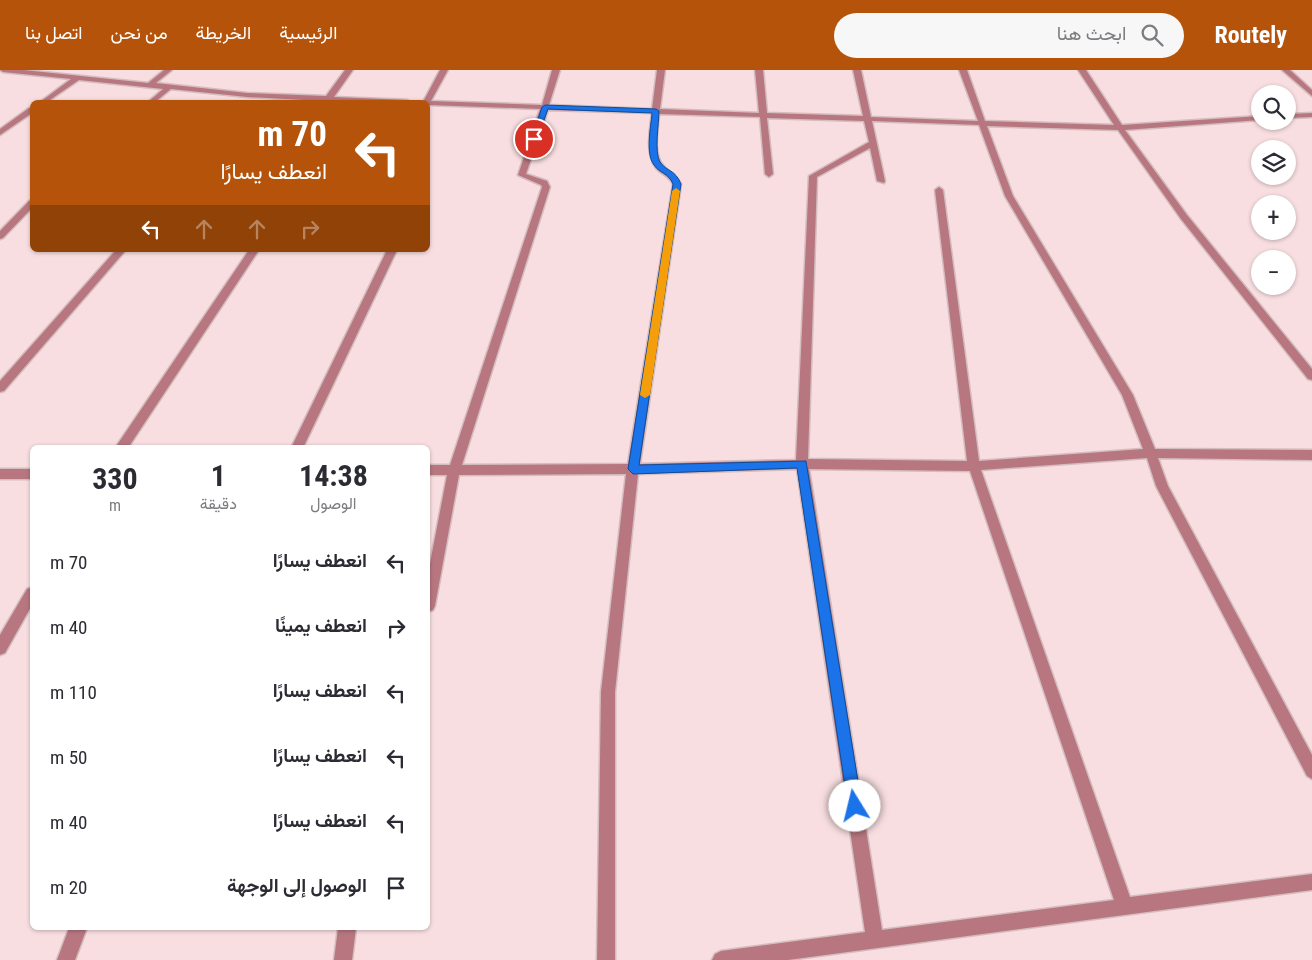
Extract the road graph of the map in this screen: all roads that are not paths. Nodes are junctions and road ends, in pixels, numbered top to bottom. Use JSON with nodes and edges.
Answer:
{"nodes":[{"id":1,"x":3,"y":70,"type":"edge"},
{"id":2,"x":68,"y":70,"type":"edge"},
{"id":3,"x":168,"y":70,"type":"edge"},
{"id":4,"x":349,"y":70,"type":"edge"},
{"id":5,"x":444,"y":70,"type":"edge"},
{"id":6,"x":556,"y":70,"type":"edge"},
{"id":7,"x":661,"y":70,"type":"edge"},
{"id":8,"x":759,"y":70,"type":"edge"},
{"id":9,"x":857,"y":70,"type":"edge"},
{"id":10,"x":962,"y":70,"type":"edge"},
{"id":11,"x":1082,"y":70,"type":"edge"},
{"id":12,"x":1286,"y":70,"type":"edge"},
{"id":13,"x":59,"y":76,"type":"junction"},
{"id":14,"x":77,"y":78,"type":"junction"},
{"id":15,"x":148,"y":86,"type":"junction"},
{"id":16,"x":168,"y":88,"type":"junction"},
{"id":17,"x":1312,"y":94,"type":"edge"},
{"id":18,"x":247,"y":95,"type":"junction"},
{"id":19,"x":46,"y":100,"type":"edge"},
{"id":20,"x":153,"y":100,"type":"edge"},
{"id":21,"x":241,"y":100,"type":"edge"},
{"id":22,"x":314,"y":100,"type":"edge"},
{"id":23,"x":328,"y":100,"type":"edge"},
{"id":24,"x":429,"y":100,"type":"edge"},
{"id":25,"x":430,"y":103,"type":"edge"},
{"id":26,"x":545,"y":107,"type":"junction"},
{"id":27,"x":656,"y":111,"type":"junction"},
{"id":28,"x":30,"y":112,"type":"edge"},
{"id":29,"x":764,"y":114,"type":"junction"},
{"id":30,"x":1312,"y":114,"type":"edge"},
{"id":31,"x":1296,"y":115,"type":"edge"},
{"id":32,"x":868,"y":118,"type":"junction"},
{"id":33,"x":1251,"y":119,"type":"edge"},
{"id":34,"x":982,"y":122,"type":"junction"},
{"id":35,"x":1120,"y":128,"type":"junction"},
{"id":36,"x":0,"y":134,"type":"edge"},
{"id":37,"x":874,"y":143,"type":"junction"},
{"id":38,"x":769,"y":174,"type":"dead end"},
{"id":39,"x":881,"y":181,"type":"dead end"},
{"id":40,"x":939,"y":190,"type":"dead end"},
{"id":41,"x":30,"y":205,"type":"edge"},
{"id":42,"x":0,"y":236,"type":"edge"},
{"id":43,"x":119,"y":252,"type":"edge"},
{"id":44,"x":253,"y":252,"type":"edge"},
{"id":45,"x":391,"y":252,"type":"edge"},
{"id":46,"x":1310,"y":371,"type":"edge"},
{"id":47,"x":0,"y":388,"type":"edge"},
{"id":48,"x":123,"y":445,"type":"edge"},
{"id":49,"x":298,"y":445,"type":"edge"},
{"id":50,"x":1152,"y":453,"type":"junction"},
{"id":51,"x":1312,"y":455,"type":"edge"},
{"id":52,"x":802,"y":464,"type":"junction"},
{"id":53,"x":974,"y":466,"type":"junction"},
{"id":54,"x":633,"y":469,"type":"junction"},
{"id":55,"x":430,"y":470,"type":"edge"},
{"id":56,"x":454,"y":470,"type":"junction"},
{"id":57,"x":0,"y":474,"type":"edge"},
{"id":58,"x":30,"y":474,"type":"edge"},
{"id":59,"x":30,"y":596,"type":"edge"},
{"id":60,"x":430,"y":596,"type":"edge"},
{"id":61,"x":0,"y":648,"type":"edge"},
{"id":62,"x":1312,"y":771,"type":"edge"},
{"id":63,"x":1312,"y":882,"type":"edge"},
{"id":64,"x":1125,"y":906,"type":"junction"},
{"id":65,"x":77,"y":930,"type":"edge"},
{"id":66,"x":347,"y":930,"type":"edge"},
{"id":67,"x":875,"y":940,"type":"junction"},
{"id":68,"x":66,"y":960,"type":"edge"},
{"id":69,"x":343,"y":960,"type":"edge"},
{"id":70,"x":606,"y":960,"type":"edge"},
{"id":71,"x":721,"y":960,"type":"edge"}],
"edges":[{"from":1,"to":13,"type":"street"},
{"from":2,"to":13,"type":"street"},
{"from":3,"to":15,"type":"street"},
{"from":4,"to":23,"type":"street"},
{"from":5,"to":24,"type":"street"},
{"from":6,"to":26,"type":"street"},
{"from":7,"to":27,"type":"street"},
{"from":8,"to":29,"type":"street"},
{"from":9,"to":32,"type":"street"},
{"from":10,"to":34,"type":"street"},
{"from":11,"to":35,"type":"street"},
{"from":12,"to":17,"type":"street"},
{"from":13,"to":14,"type":"street"},
{"from":14,"to":15,"type":"street"},
{"from":14,"to":19,"type":"street"},
{"from":15,"to":16,"type":"street"},
{"from":16,"to":18,"type":"street"},
{"from":16,"to":20,"type":"street"},
{"from":18,"to":21,"type":"street"},
{"from":18,"to":22,"type":"street"},
{"from":25,"to":26,"type":"street"},
{"from":26,"to":27,"type":"street"},
{"from":26,"to":56,"type":"street"},
{"from":27,"to":29,"type":"street"},
{"from":27,"to":54,"type":"street"},
{"from":28,"to":36,"type":"street"},
{"from":29,"to":32,"type":"street"},
{"from":29,"to":38,"type":"street"},
{"from":30,"to":31,"type":"street"},
{"from":32,"to":34,"type":"street"},
{"from":32,"to":37,"type":"street"},
{"from":33,"to":35,"type":"street"},
{"from":34,"to":35,"type":"street"},
{"from":34,"to":50,"type":"street"},
{"from":35,"to":46,"type":"street"},
{"from":37,"to":39,"type":"street"},
{"from":37,"to":52,"type":"street"},
{"from":40,"to":53,"type":"street"},
{"from":41,"to":42,"type":"street"},
{"from":43,"to":47,"type":"street"},
{"from":44,"to":48,"type":"street"},
{"from":45,"to":49,"type":"street"},
{"from":50,"to":51,"type":"street"},
{"from":50,"to":53,"type":"street"},
{"from":50,"to":62,"type":"street"},
{"from":52,"to":53,"type":"street"},
{"from":52,"to":54,"type":"street"},
{"from":52,"to":67,"type":"street"},
{"from":53,"to":64,"type":"street"},
{"from":54,"to":56,"type":"street"},
{"from":54,"to":70,"type":"street"},
{"from":55,"to":56,"type":"street"},
{"from":56,"to":60,"type":"street"},
{"from":57,"to":58,"type":"street"},
{"from":59,"to":61,"type":"street"},
{"from":63,"to":64,"type":"street"},
{"from":64,"to":67,"type":"street"},
{"from":65,"to":68,"type":"street"},
{"from":66,"to":69,"type":"street"},
{"from":67,"to":71,"type":"street"}]}
